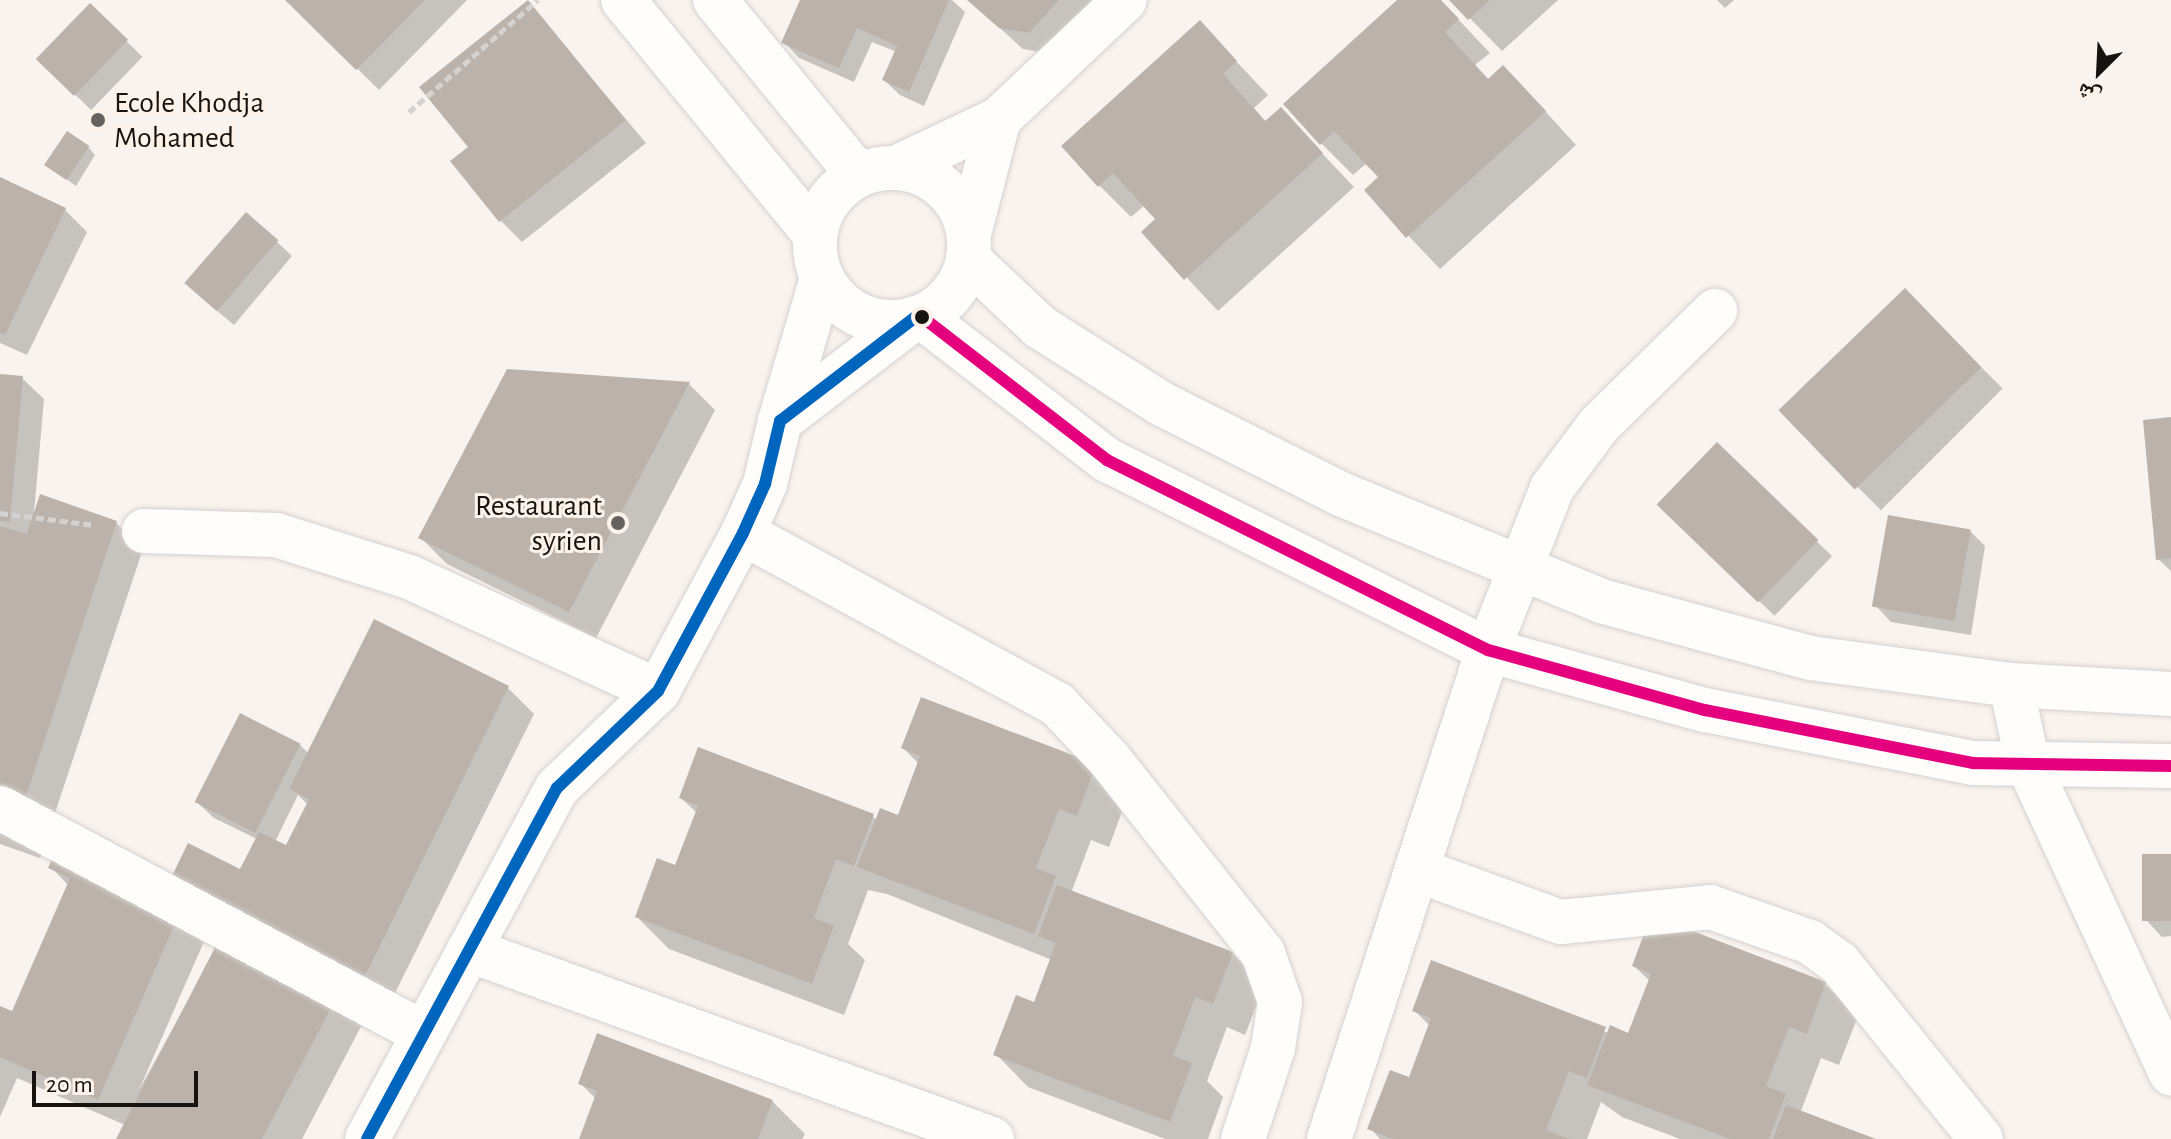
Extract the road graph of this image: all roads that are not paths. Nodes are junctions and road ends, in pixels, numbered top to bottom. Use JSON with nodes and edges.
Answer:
{"nodes":[{"id":1,"x":623,"y":0,"type":"edge"},
{"id":2,"x":715,"y":0,"type":"edge"},
{"id":3,"x":1125,"y":0,"type":"edge"},
{"id":4,"x":999,"y":119,"type":"junction"},
{"id":5,"x":878,"y":171,"type":"junction"},
{"id":6,"x":814,"y":233,"type":"junction"},
{"id":7,"x":969,"y":247,"type":"junction"},
{"id":8,"x":822,"y":278,"type":"junction"},
{"id":9,"x":1715,"y":311,"type":"dead end"},
{"id":10,"x":918,"y":318,"type":"junction"},
{"id":11,"x":780,"y":421,"type":"junction"},
{"id":12,"x":144,"y":531,"type":"road end"},
{"id":13,"x":743,"y":533,"type":"junction"},
{"id":14,"x":1522,"y":571,"type":"junction"},
{"id":15,"x":1488,"y":650,"type":"junction"},
{"id":16,"x":2011,"y":685,"type":"junction"},
{"id":17,"x":658,"y":691,"type":"junction"},
{"id":18,"x":2171,"y":694,"type":"edge"},
{"id":19,"x":2028,"y":764,"type":"junction"},
{"id":20,"x":2171,"y":766,"type":"edge"},
{"id":21,"x":0,"y":808,"type":"edge"},
{"id":22,"x":1417,"y":870,"type":"junction"},
{"id":23,"x":469,"y":950,"type":"junction"},
{"id":24,"x":424,"y":1033,"type":"junction"},
{"id":25,"x":2171,"y":1074,"type":"edge"},
{"id":26,"x":367,"y":1139,"type":"edge"},
{"id":27,"x":992,"y":1139,"type":"edge"},
{"id":28,"x":1243,"y":1139,"type":"edge"},
{"id":29,"x":1329,"y":1139,"type":"edge"},
{"id":30,"x":1981,"y":1139,"type":"edge"}],
"edges":[{"from":1,"to":6,"type":"street"},
{"from":2,"to":5,"type":"street"},
{"from":3,"to":4,"type":"street"},
{"from":4,"to":5,"type":"street"},
{"from":4,"to":7,"type":"street"},
{"from":5,"to":6,"type":"street"},
{"from":5,"to":7,"type":"street"},
{"from":6,"to":8,"type":"street"},
{"from":7,"to":10,"type":"street"},
{"from":7,"to":14,"type":"street"},
{"from":8,"to":10,"type":"street"},
{"from":8,"to":11,"type":"street"},
{"from":9,"to":14,"type":"street"},
{"from":10,"to":11,"type":"street"},
{"from":10,"to":15,"type":"street"},
{"from":11,"to":13,"type":"street"},
{"from":12,"to":17,"type":"street"},
{"from":13,"to":17,"type":"street"},
{"from":13,"to":28,"type":"street"},
{"from":14,"to":15,"type":"street"},
{"from":14,"to":16,"type":"street"},
{"from":15,"to":19,"type":"street"},
{"from":15,"to":22,"type":"street"},
{"from":16,"to":18,"type":"street"},
{"from":16,"to":19,"type":"street"},
{"from":17,"to":23,"type":"street"},
{"from":19,"to":20,"type":"street"},
{"from":19,"to":25,"type":"street"},
{"from":21,"to":24,"type":"street"},
{"from":22,"to":29,"type":"street"},
{"from":22,"to":30,"type":"street"},
{"from":23,"to":24,"type":"street"},
{"from":23,"to":27,"type":"street"},
{"from":24,"to":26,"type":"street"}]}
